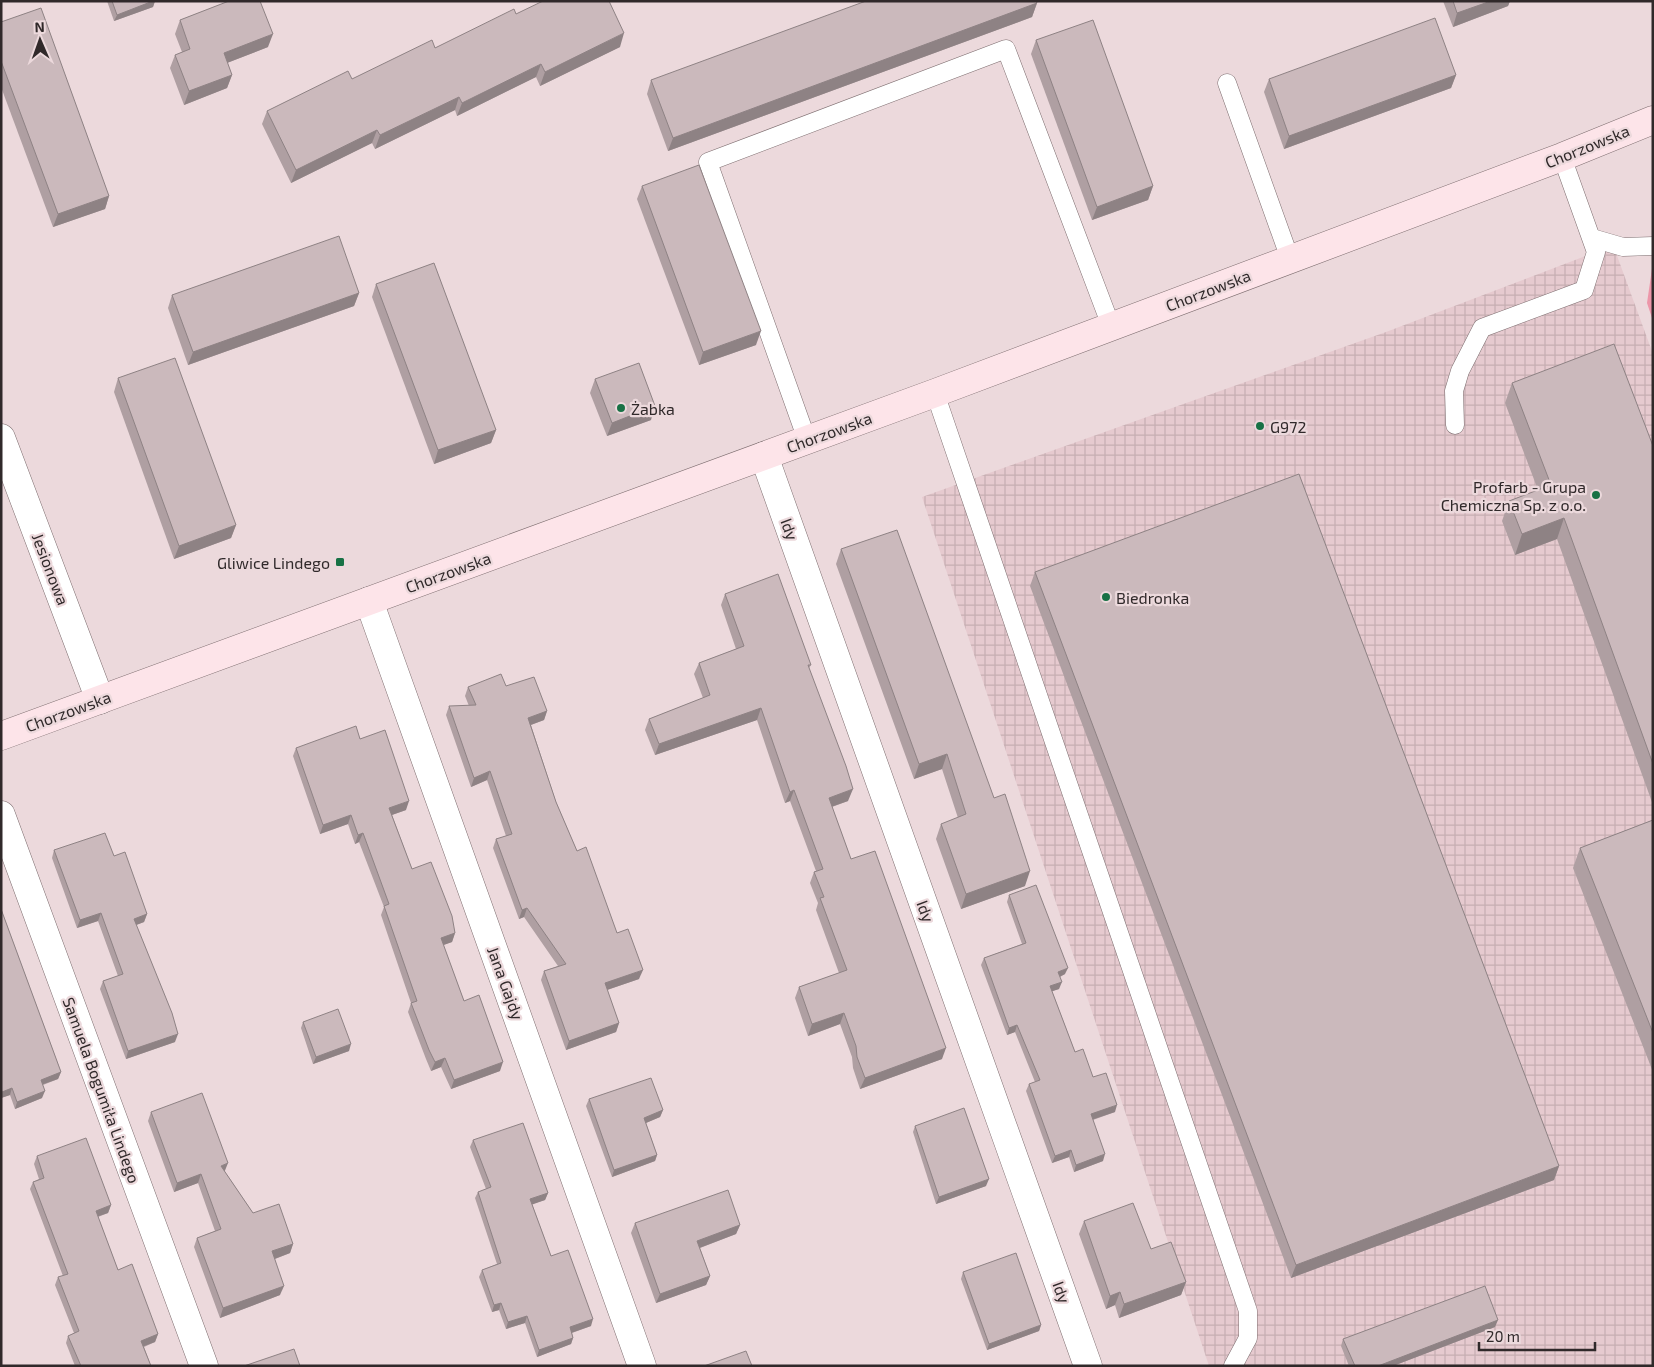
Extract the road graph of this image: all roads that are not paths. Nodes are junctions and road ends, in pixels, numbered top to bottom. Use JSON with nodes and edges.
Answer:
{"nodes":[{"id":1,"x":1227,"y":82,"type":"dead end"},
{"id":2,"x":1653,"y":120,"type":"edge"},
{"id":3,"x":1562,"y":157,"type":"junction"},
{"id":4,"x":1592,"y":238,"type":"junction"},
{"id":5,"x":1653,"y":246,"type":"edge"},
{"id":6,"x":1290,"y":259,"type":"junction"},
{"id":7,"x":1111,"y":326,"type":"junction"},
{"id":8,"x":935,"y":393,"type":"junction"},
{"id":9,"x":1455,"y":425,"type":"dead end"},
{"id":10,"x":1,"y":438,"type":"edge"},
{"id":11,"x":807,"y":440,"type":"junction"},
{"id":12,"x":764,"y":456,"type":"junction"},
{"id":13,"x":369,"y":601,"type":"junction"},
{"id":14,"x":100,"y":700,"type":"junction"},
{"id":15,"x":1,"y":736,"type":"edge"},
{"id":16,"x":1,"y":815,"type":"edge"},
{"id":17,"x":204,"y":1366,"type":"edge"},
{"id":18,"x":642,"y":1366,"type":"edge"},
{"id":19,"x":1088,"y":1366,"type":"edge"},
{"id":20,"x":1233,"y":1366,"type":"edge"}],
"edges":[{"from":1,"to":6,"type":"lane"},
{"from":2,"to":3,"type":"main road","name":"Chorzowska"},
{"from":3,"to":4,"type":"lane"},
{"from":3,"to":6,"type":"main road","name":"Chorzowska"},
{"from":4,"to":5,"type":"lane"},
{"from":4,"to":9,"type":"lane"},
{"from":6,"to":7,"type":"main road","name":"Chorzowska"},
{"from":7,"to":8,"type":"main road","name":"Chorzowska"},
{"from":7,"to":11,"type":"lane"},
{"from":8,"to":11,"type":"main road","name":"Chorzowska"},
{"from":8,"to":20,"type":"lane"},
{"from":10,"to":14,"type":"street","name":"Jesionowa"},
{"from":11,"to":12,"type":"main road","name":"Chorzowska"},
{"from":12,"to":13,"type":"main road","name":"Chorzowska"},
{"from":12,"to":19,"type":"street","name":"Idy"},
{"from":13,"to":14,"type":"main road","name":"Chorzowska"},
{"from":13,"to":18,"type":"street","name":"Jana Gajdy"},
{"from":14,"to":15,"type":"main road","name":"Chorzowska"},
{"from":16,"to":17,"type":"street","name":"Samuela Bogumiła Lindego"}]}
